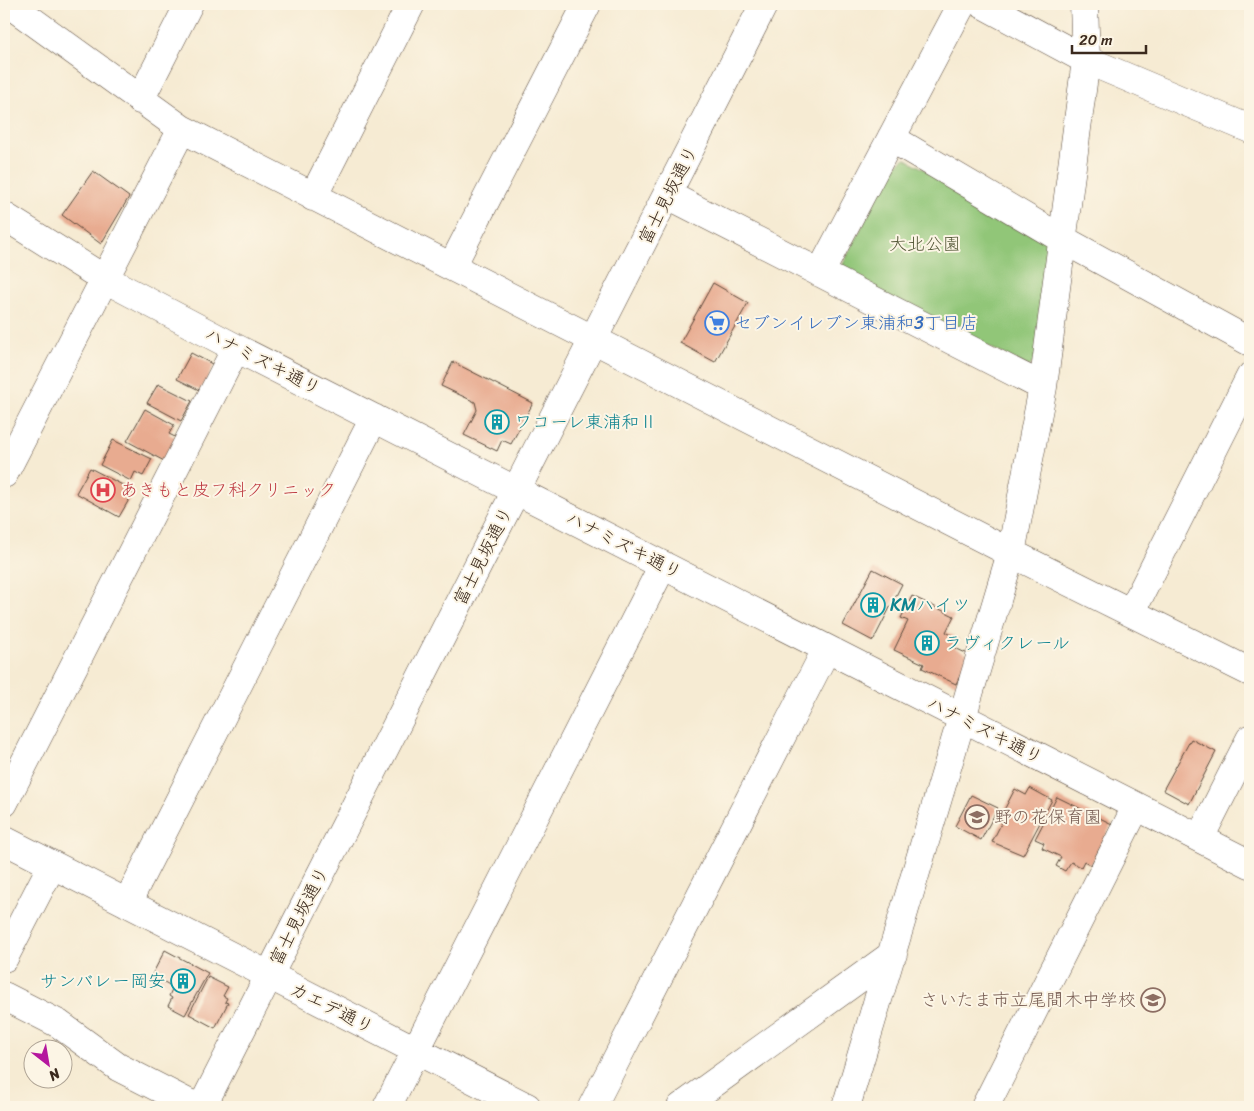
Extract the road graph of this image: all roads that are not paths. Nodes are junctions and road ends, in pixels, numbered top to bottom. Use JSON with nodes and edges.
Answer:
{"nodes":[{"id":1,"x":9,"y":4,"type":"edge"},
{"id":2,"x":189,"y":4,"type":"edge"},
{"id":3,"x":411,"y":4,"type":"edge"},
{"id":4,"x":587,"y":4,"type":"edge"},
{"id":5,"x":764,"y":4,"type":"edge"},
{"id":6,"x":962,"y":4,"type":"edge"},
{"id":7,"x":982,"y":4,"type":"edge"},
{"id":8,"x":1084,"y":4,"type":"edge"},
{"id":9,"x":1086,"y":60,"type":"junction"},
{"id":10,"x":140,"y":100,"type":"junction"},
{"id":11,"x":182,"y":129,"type":"junction"},
{"id":12,"x":1250,"y":129,"type":"edge"},
{"id":13,"x":891,"y":138,"type":"junction"},
{"id":14,"x":668,"y":195,"type":"junction"},
{"id":15,"x":313,"y":197,"type":"junction"},
{"id":16,"x":4,"y":216,"type":"edge"},
{"id":17,"x":1062,"y":238,"type":"junction"},
{"id":18,"x":452,"y":266,"type":"junction"},
{"id":19,"x":820,"y":273,"type":"junction"},
{"id":20,"x":104,"y":278,"type":"junction"},
{"id":21,"x":594,"y":339,"type":"junction"},
{"id":22,"x":1250,"y":342,"type":"edge"},
{"id":23,"x":236,"y":348,"type":"junction"},
{"id":24,"x":1250,"y":378,"type":"edge"},
{"id":25,"x":1043,"y":387,"type":"junction"},
{"id":26,"x":374,"y":418,"type":"junction"},
{"id":27,"x":4,"y":474,"type":"edge"},
{"id":28,"x":517,"y":490,"type":"junction"},
{"id":29,"x":1012,"y":553,"type":"junction"},
{"id":30,"x":663,"y":565,"type":"junction"},
{"id":31,"x":1132,"y":611,"type":"junction"},
{"id":32,"x":826,"y":650,"type":"junction"},
{"id":33,"x":1250,"y":672,"type":"edge"},
{"id":34,"x":962,"y":718,"type":"junction"},
{"id":35,"x":1250,"y":739,"type":"edge"},
{"id":36,"x":4,"y":803,"type":"edge"},
{"id":37,"x":1136,"y":807,"type":"junction"},
{"id":38,"x":1200,"y":838,"type":"junction"},
{"id":39,"x":4,"y":840,"type":"edge"},
{"id":40,"x":1250,"y":864,"type":"edge"},
{"id":41,"x":52,"y":865,"type":"junction"},
{"id":42,"x":127,"y":903,"type":"junction"},
{"id":43,"x":892,"y":954,"type":"junction"},
{"id":44,"x":4,"y":958,"type":"edge"},
{"id":45,"x":269,"y":975,"type":"junction"},
{"id":46,"x":4,"y":996,"type":"edge"},
{"id":47,"x":416,"y":1051,"type":"junction"},
{"id":48,"x":196,"y":1107,"type":"edge"},
{"id":49,"x":202,"y":1107,"type":"edge"},
{"id":50,"x":387,"y":1107,"type":"edge"},
{"id":51,"x":527,"y":1107,"type":"edge"},
{"id":52,"x":592,"y":1107,"type":"edge"},
{"id":53,"x":681,"y":1107,"type":"edge"},
{"id":54,"x":846,"y":1107,"type":"edge"},
{"id":55,"x":985,"y":1107,"type":"edge"}],
"edges":[{"from":1,"to":10,"type":"street"},
{"from":2,"to":10,"type":"street"},
{"from":3,"to":15,"type":"street"},
{"from":4,"to":18,"type":"street"},
{"from":5,"to":14,"type":"street","name":"富士見坂通り"},
{"from":6,"to":13,"type":"street"},
{"from":7,"to":9,"type":"street"},
{"from":8,"to":9,"type":"street"},
{"from":9,"to":12,"type":"street"},
{"from":9,"to":17,"type":"street"},
{"from":10,"to":11,"type":"street"},
{"from":11,"to":15,"type":"street"},
{"from":11,"to":20,"type":"street"},
{"from":13,"to":17,"type":"street"},
{"from":13,"to":19,"type":"street"},
{"from":14,"to":19,"type":"street"},
{"from":14,"to":21,"type":"street","name":"富士見坂通り"},
{"from":15,"to":18,"type":"street"},
{"from":16,"to":20,"type":"street","name":"ハナミズキ通り"},
{"from":17,"to":22,"type":"street"},
{"from":17,"to":25,"type":"street"},
{"from":18,"to":21,"type":"street"},
{"from":19,"to":25,"type":"street"},
{"from":20,"to":23,"type":"street","name":"ハナミズキ通り"},
{"from":20,"to":27,"type":"street"},
{"from":21,"to":28,"type":"street","name":"富士見坂通り"},
{"from":21,"to":29,"type":"street"},
{"from":23,"to":26,"type":"street","name":"ハナミズキ通り"},
{"from":23,"to":36,"type":"street"},
{"from":24,"to":31,"type":"street"},
{"from":25,"to":29,"type":"street"},
{"from":26,"to":28,"type":"street","name":"ハナミズキ通り"},
{"from":26,"to":42,"type":"street"},
{"from":28,"to":30,"type":"street","name":"ハナミズキ通り"},
{"from":28,"to":45,"type":"street","name":"富士見坂通り"},
{"from":29,"to":31,"type":"street"},
{"from":29,"to":34,"type":"street"},
{"from":30,"to":32,"type":"street","name":"ハナミズキ通り"},
{"from":30,"to":47,"type":"street"},
{"from":31,"to":33,"type":"street"},
{"from":32,"to":34,"type":"street","name":"ハナミズキ通り"},
{"from":32,"to":52,"type":"street"},
{"from":34,"to":37,"type":"street","name":"ハナミズキ通り"},
{"from":34,"to":43,"type":"street"},
{"from":35,"to":38,"type":"street"},
{"from":37,"to":38,"type":"street","name":"ハナミズキ通り"},
{"from":37,"to":55,"type":"street"},
{"from":38,"to":40,"type":"street","name":"ハナミズキ通り"},
{"from":39,"to":41,"type":"street","name":"カエデ通り"},
{"from":41,"to":42,"type":"street","name":"カエデ通り"},
{"from":41,"to":44,"type":"street"},
{"from":42,"to":45,"type":"street","name":"カエデ通り"},
{"from":43,"to":53,"type":"street"},
{"from":43,"to":54,"type":"street"},
{"from":45,"to":47,"type":"street","name":"カエデ通り"},
{"from":45,"to":49,"type":"street","name":"富士見坂通り"},
{"from":46,"to":48,"type":"street"},
{"from":47,"to":50,"type":"street"},
{"from":47,"to":51,"type":"street","name":"カエデ通り"}]}
